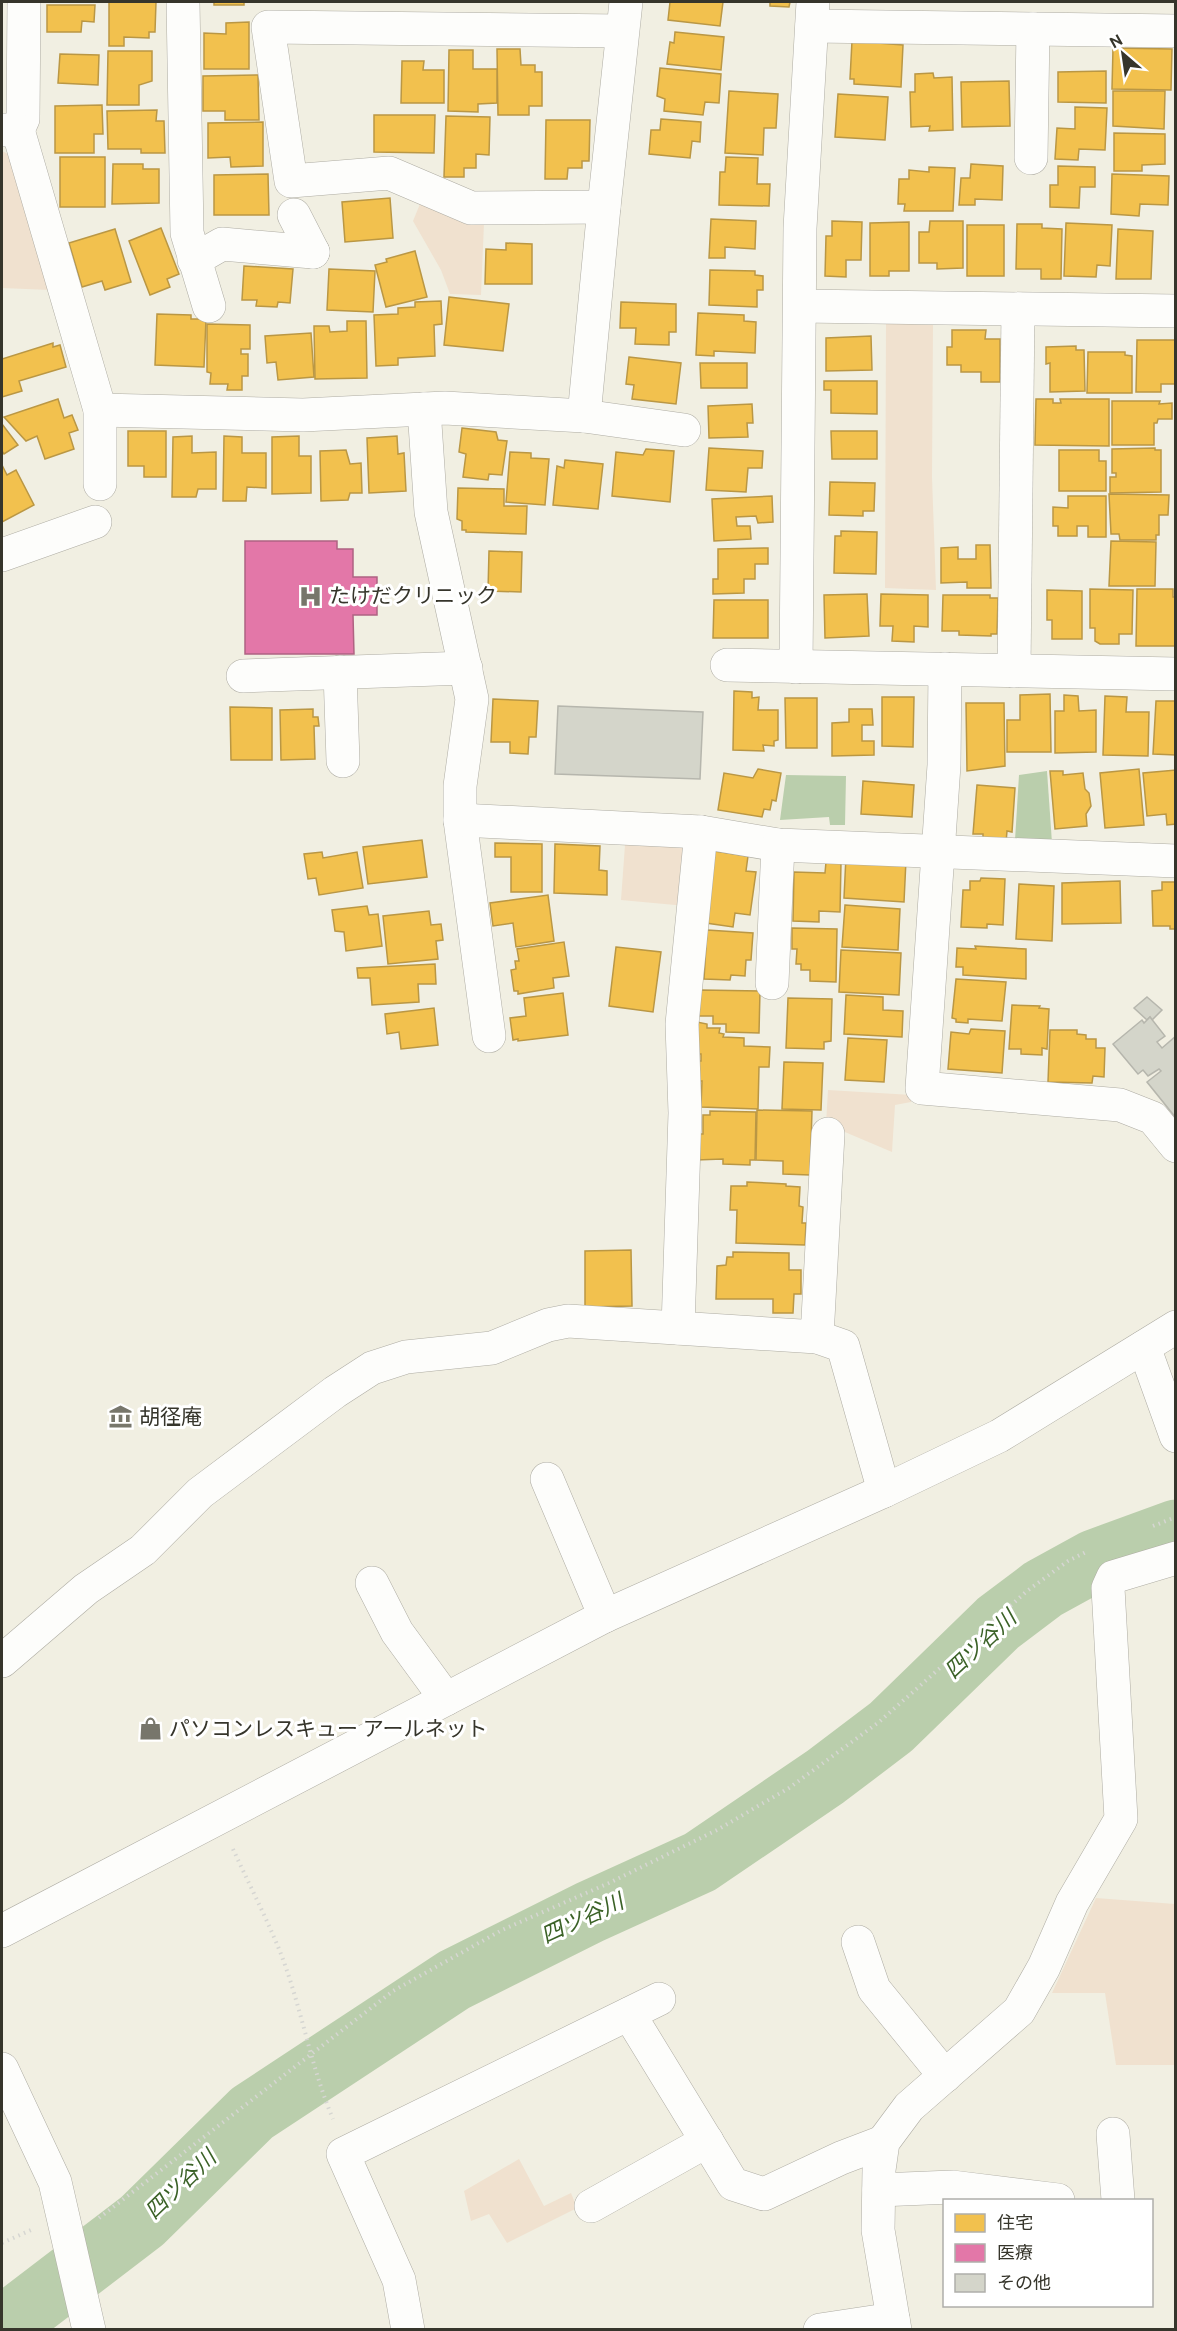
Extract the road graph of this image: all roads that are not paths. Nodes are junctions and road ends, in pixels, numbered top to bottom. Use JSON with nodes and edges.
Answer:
{"nodes":[{"id":1,"x":24,"y":2,"type":"edge"},
{"id":2,"x":183,"y":2,"type":"edge"},
{"id":3,"x":812,"y":14,"type":"edge"},
{"id":4,"x":624,"y":16,"type":"edge"},
{"id":5,"x":1033,"y":29,"type":"junction"},
{"id":6,"x":1176,"y":31,"type":"edge"},
{"id":7,"x":10,"y":130,"type":"edge"},
{"id":8,"x":1031,"y":158,"type":"dead end"},
{"id":9,"x":604,"y":207,"type":"junction"},
{"id":10,"x":294,"y":215,"type":"dead end"},
{"id":11,"x":195,"y":260,"type":"junction"},
{"id":12,"x":209,"y":306,"type":"dead end"},
{"id":13,"x":800,"y":306,"type":"junction"},
{"id":14,"x":1018,"y":309,"type":"junction"},
{"id":15,"x":1176,"y":311,"type":"edge"},
{"id":16,"x":424,"y":409,"type":"junction"},
{"id":17,"x":100,"y":410,"type":"junction"},
{"id":18,"x":584,"y":416,"type":"junction"},
{"id":19,"x":684,"y":430,"type":"dead end"},
{"id":20,"x":100,"y":484,"type":"dead end"},
{"id":21,"x":95,"y":522,"type":"dead end"},
{"id":22,"x":2,"y":555,"type":"edge"},
{"id":23,"x":727,"y":665,"type":"dead end"},
{"id":24,"x":796,"y":667,"type":"junction"},
{"id":25,"x":466,"y":668,"type":"junction"},
{"id":26,"x":945,"y":669,"type":"junction"},
{"id":27,"x":1014,"y":671,"type":"junction"},
{"id":28,"x":340,"y":672,"type":"junction"},
{"id":29,"x":1176,"y":674,"type":"edge"},
{"id":30,"x":243,"y":676,"type":"dead end"},
{"id":31,"x":343,"y":761,"type":"dead end"},
{"id":32,"x":460,"y":820,"type":"junction"},
{"id":33,"x":702,"y":832,"type":"junction"},
{"id":34,"x":778,"y":844,"type":"junction"},
{"id":35,"x":937,"y":853,"type":"junction"},
{"id":36,"x":1176,"y":861,"type":"edge"},
{"id":37,"x":772,"y":983,"type":"dead end"},
{"id":38,"x":489,"y":1036,"type":"dead end"},
{"id":39,"x":828,"y":1134,"type":"dead end"},
{"id":40,"x":1176,"y":1146,"type":"edge"},
{"id":41,"x":1176,"y":1327,"type":"edge"},
{"id":42,"x":678,"y":1328,"type":"junction"},
{"id":43,"x":817,"y":1337,"type":"junction"},
{"id":44,"x":1144,"y":1347,"type":"junction"},
{"id":45,"x":1176,"y":1436,"type":"edge"},
{"id":46,"x":547,"y":1479,"type":"dead end"},
{"id":47,"x":884,"y":1491,"type":"junction"},
{"id":48,"x":1176,"y":1558,"type":"edge"},
{"id":49,"x":372,"y":1583,"type":"dead end"},
{"id":50,"x":605,"y":1616,"type":"junction"},
{"id":51,"x":2,"y":1661,"type":"edge"},
{"id":52,"x":446,"y":1699,"type":"junction"},
{"id":53,"x":2,"y":1931,"type":"edge"},
{"id":54,"x":858,"y":1942,"type":"dead end"},
{"id":55,"x":659,"y":1999,"type":"dead end"},
{"id":56,"x":629,"y":2014,"type":"junction"},
{"id":57,"x":2,"y":2069,"type":"edge"},
{"id":58,"x":945,"y":2076,"type":"junction"},
{"id":59,"x":1113,"y":2134,"type":"dead end"},
{"id":60,"x":707,"y":2142,"type":"junction"},
{"id":61,"x":883,"y":2142,"type":"junction"},
{"id":62,"x":879,"y":2190,"type":"junction"},
{"id":63,"x":1050,"y":2199,"type":"edge"},
{"id":64,"x":1118,"y":2199,"type":"edge"},
{"id":65,"x":591,"y":2206,"type":"dead end"},
{"id":66,"x":894,"y":2324,"type":"edge"},
{"id":67,"x":89,"y":2330,"type":"edge"},
{"id":68,"x":408,"y":2330,"type":"edge"},
{"id":69,"x":820,"y":2330,"type":"edge"}],
"edges":[{"from":1,"to":7,"type":"street"},
{"from":2,"to":11,"type":"street"},
{"from":3,"to":5,"type":"street"},
{"from":3,"to":13,"type":"street"},
{"from":4,"to":9,"type":"street"},
{"from":4,"to":9,"type":"street"},
{"from":5,"to":6,"type":"street"},
{"from":5,"to":8,"type":"street"},
{"from":7,"to":17,"type":"street"},
{"from":9,"to":18,"type":"street"},
{"from":10,"to":11,"type":"street"},
{"from":11,"to":12,"type":"street"},
{"from":13,"to":14,"type":"street"},
{"from":13,"to":24,"type":"street"},
{"from":14,"to":15,"type":"street"},
{"from":14,"to":27,"type":"street"},
{"from":16,"to":17,"type":"street"},
{"from":16,"to":18,"type":"street"},
{"from":16,"to":25,"type":"street"},
{"from":17,"to":20,"type":"street"},
{"from":18,"to":19,"type":"street"},
{"from":21,"to":22,"type":"street"},
{"from":23,"to":24,"type":"street"},
{"from":24,"to":26,"type":"street"},
{"from":25,"to":28,"type":"street"},
{"from":25,"to":32,"type":"street"},
{"from":26,"to":27,"type":"street"},
{"from":26,"to":35,"type":"street"},
{"from":27,"to":29,"type":"street"},
{"from":28,"to":30,"type":"street"},
{"from":28,"to":31,"type":"street"},
{"from":32,"to":33,"type":"street"},
{"from":32,"to":38,"type":"street"},
{"from":33,"to":34,"type":"street"},
{"from":33,"to":42,"type":"street"},
{"from":34,"to":35,"type":"street"},
{"from":34,"to":37,"type":"street"},
{"from":35,"to":36,"type":"street"},
{"from":35,"to":40,"type":"street"},
{"from":39,"to":43,"type":"street"},
{"from":41,"to":44,"type":"street"},
{"from":42,"to":43,"type":"street"},
{"from":42,"to":51,"type":"street"},
{"from":43,"to":47,"type":"street"},
{"from":44,"to":45,"type":"street"},
{"from":44,"to":47,"type":"street"},
{"from":46,"to":50,"type":"street"},
{"from":47,"to":50,"type":"street"},
{"from":48,"to":58,"type":"street"},
{"from":49,"to":52,"type":"street"},
{"from":50,"to":52,"type":"street"},
{"from":52,"to":53,"type":"street"},
{"from":54,"to":58,"type":"street"},
{"from":55,"to":56,"type":"street"},
{"from":56,"to":60,"type":"street"},
{"from":56,"to":68,"type":"street"},
{"from":57,"to":67,"type":"street"},
{"from":58,"to":61,"type":"street"},
{"from":59,"to":64,"type":"street"},
{"from":60,"to":61,"type":"street"},
{"from":60,"to":65,"type":"street"},
{"from":61,"to":62,"type":"street"},
{"from":62,"to":63,"type":"street"},
{"from":62,"to":66,"type":"street"},
{"from":66,"to":69,"type":"street"}]}
